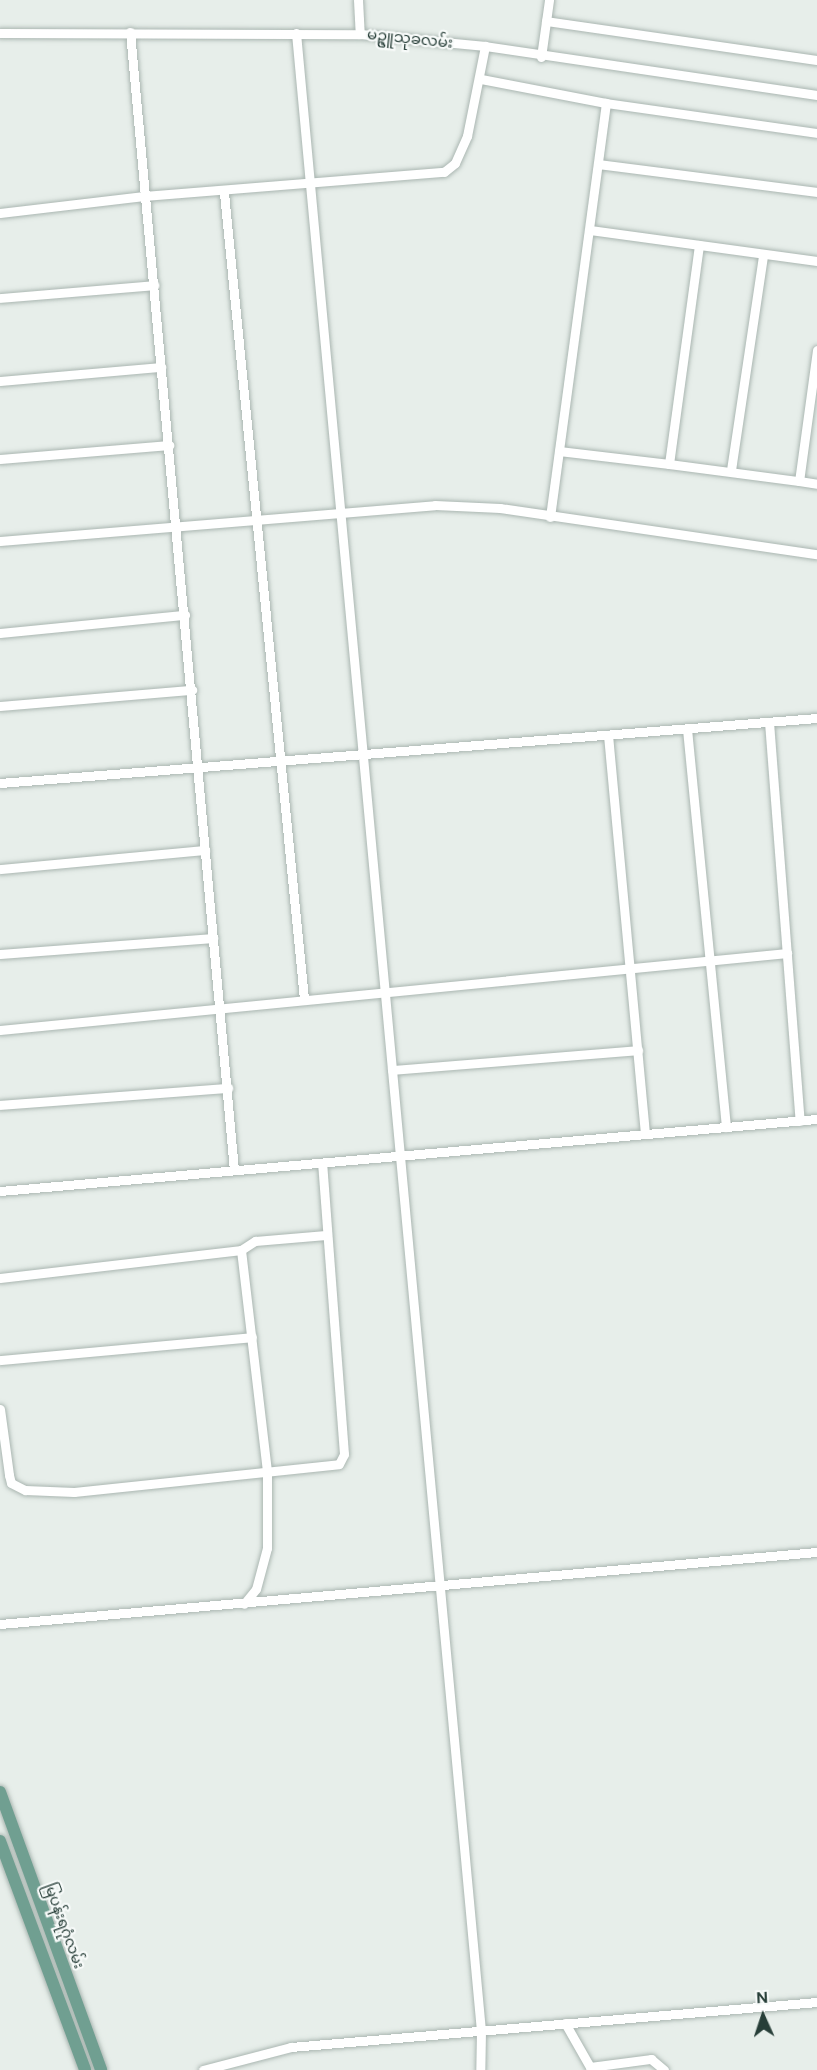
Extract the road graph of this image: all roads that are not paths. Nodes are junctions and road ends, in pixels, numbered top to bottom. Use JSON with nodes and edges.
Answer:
{"nodes":[{"id":1,"x":357,"y":0,"type":"edge"},
{"id":2,"x":549,"y":0,"type":"edge"},
{"id":3,"x":546,"y":21,"type":"junction"},
{"id":4,"x":130,"y":32,"type":"junction"},
{"id":5,"x":0,"y":33,"type":"edge"},
{"id":6,"x":296,"y":33,"type":"junction"},
{"id":7,"x":360,"y":34,"type":"junction"},
{"id":8,"x":485,"y":46,"type":"junction"},
{"id":9,"x":541,"y":57,"type":"junction"},
{"id":10,"x":817,"y":60,"type":"edge"},
{"id":11,"x":480,"y":79,"type":"junction"},
{"id":12,"x":817,"y":95,"type":"edge"},
{"id":13,"x":606,"y":103,"type":"junction"},
{"id":14,"x":817,"y":133,"type":"edge"},
{"id":15,"x":598,"y":164,"type":"junction"},
{"id":16,"x":310,"y":182,"type":"junction"},
{"id":17,"x":817,"y":192,"type":"edge"},
{"id":18,"x":224,"y":193,"type":"junction"},
{"id":19,"x":144,"y":196,"type":"junction"},
{"id":20,"x":0,"y":213,"type":"edge"},
{"id":21,"x":590,"y":230,"type":"junction"},
{"id":22,"x":699,"y":245,"type":"junction"},
{"id":23,"x":763,"y":255,"type":"junction"},
{"id":24,"x":817,"y":261,"type":"edge"},
{"id":25,"x":154,"y":285,"type":"junction"},
{"id":26,"x":0,"y":298,"type":"edge"},
{"id":27,"x":817,"y":350,"type":"edge"},
{"id":28,"x":161,"y":367,"type":"junction"},
{"id":29,"x":0,"y":381,"type":"edge"},
{"id":30,"x":169,"y":445,"type":"junction"},
{"id":31,"x":559,"y":451,"type":"junction"},
{"id":32,"x":0,"y":459,"type":"edge"},
{"id":33,"x":669,"y":464,"type":"junction"},
{"id":34,"x":731,"y":470,"type":"junction"},
{"id":35,"x":799,"y":481,"type":"junction"},
{"id":36,"x":817,"y":484,"type":"edge"},
{"id":37,"x":339,"y":510,"type":"junction"},
{"id":38,"x":550,"y":517,"type":"junction"},
{"id":39,"x":256,"y":520,"type":"junction"},
{"id":40,"x":177,"y":527,"type":"junction"},
{"id":41,"x":0,"y":541,"type":"edge"},
{"id":42,"x":817,"y":554,"type":"edge"},
{"id":43,"x":185,"y":615,"type":"junction"},
{"id":44,"x":0,"y":633,"type":"edge"},
{"id":45,"x":192,"y":690,"type":"junction"},
{"id":46,"x":0,"y":706,"type":"edge"},
{"id":47,"x":817,"y":718,"type":"edge"},
{"id":48,"x":769,"y":722,"type":"junction"},
{"id":49,"x":687,"y":729,"type":"junction"},
{"id":50,"x":608,"y":735,"type":"junction"},
{"id":51,"x":363,"y":753,"type":"junction"},
{"id":52,"x":281,"y":759,"type":"junction"},
{"id":53,"x":198,"y":766,"type":"junction"},
{"id":54,"x":0,"y":783,"type":"edge"},
{"id":55,"x":205,"y":850,"type":"junction"},
{"id":56,"x":0,"y":869,"type":"edge"},
{"id":57,"x":213,"y":938,"type":"junction"},
{"id":58,"x":787,"y":953,"type":"junction"},
{"id":59,"x":0,"y":954,"type":"edge"},
{"id":60,"x":711,"y":962,"type":"junction"},
{"id":61,"x":632,"y":970,"type":"junction"},
{"id":62,"x":385,"y":990,"type":"junction"},
{"id":63,"x":304,"y":999,"type":"junction"},
{"id":64,"x":220,"y":1009,"type":"junction"},
{"id":65,"x":0,"y":1030,"type":"edge"},
{"id":66,"x":638,"y":1050,"type":"junction"},
{"id":67,"x":392,"y":1070,"type":"junction"},
{"id":68,"x":228,"y":1088,"type":"junction"},
{"id":69,"x":0,"y":1105,"type":"edge"},
{"id":70,"x":817,"y":1119,"type":"edge"},
{"id":71,"x":800,"y":1121,"type":"junction"},
{"id":72,"x":726,"y":1127,"type":"junction"},
{"id":73,"x":645,"y":1132,"type":"junction"},
{"id":74,"x":398,"y":1156,"type":"junction"},
{"id":75,"x":321,"y":1164,"type":"junction"},
{"id":76,"x":234,"y":1170,"type":"junction"},
{"id":77,"x":0,"y":1191,"type":"edge"},
{"id":78,"x":326,"y":1235,"type":"junction"},
{"id":79,"x":242,"y":1250,"type":"junction"},
{"id":80,"x":0,"y":1278,"type":"edge"},
{"id":81,"x":252,"y":1337,"type":"junction"},
{"id":82,"x":0,"y":1360,"type":"edge"},
{"id":83,"x":0,"y":1409,"type":"edge"},
{"id":84,"x":267,"y":1473,"type":"junction"},
{"id":85,"x":817,"y":1552,"type":"edge"},
{"id":86,"x":438,"y":1584,"type":"junction"},
{"id":87,"x":244,"y":1604,"type":"junction"},
{"id":88,"x":0,"y":1624,"type":"edge"},
{"id":89,"x":0,"y":1792,"type":"edge"},
{"id":90,"x":0,"y":1841,"type":"edge"},
{"id":91,"x":817,"y":2002,"type":"edge"},
{"id":92,"x":565,"y":2024,"type":"junction"},
{"id":93,"x":481,"y":2031,"type":"junction"},
{"id":94,"x":85,"y":2070,"type":"edge"},
{"id":95,"x":101,"y":2070,"type":"edge"},
{"id":96,"x":203,"y":2070,"type":"edge"},
{"id":97,"x":480,"y":2070,"type":"edge"},
{"id":98,"x":664,"y":2070,"type":"edge"}],
"edges":[{"from":1,"to":7,"type":"street"},
{"from":2,"to":3,"type":"street"},
{"from":3,"to":9,"type":"street"},
{"from":3,"to":10,"type":"street"},
{"from":4,"to":5,"type":"street","name":"မဥ္ဇူသုခလမ်း"},
{"from":4,"to":6,"type":"street","name":"မဥ္ဇူသုခလမ်း"},
{"from":4,"to":19,"type":"street"},
{"from":6,"to":7,"type":"street","name":"မဥ္ဇူသုခလမ်း"},
{"from":6,"to":16,"type":"street"},
{"from":7,"to":8,"type":"street","name":"မဥ္ဇူသုခလမ်း"},
{"from":8,"to":9,"type":"street","name":"မဥ္ဇူသုခလမ်း"},
{"from":8,"to":11,"type":"street"},
{"from":9,"to":12,"type":"street","name":"မဥ္ဇူသုခလမ်း"},
{"from":11,"to":13,"type":"street"},
{"from":11,"to":16,"type":"street"},
{"from":13,"to":14,"type":"street"},
{"from":13,"to":15,"type":"street"},
{"from":15,"to":17,"type":"street"},
{"from":15,"to":21,"type":"street"},
{"from":16,"to":18,"type":"street"},
{"from":16,"to":37,"type":"street"},
{"from":18,"to":19,"type":"street"},
{"from":18,"to":39,"type":"street"},
{"from":19,"to":20,"type":"street"},
{"from":19,"to":25,"type":"street"},
{"from":21,"to":22,"type":"street"},
{"from":21,"to":31,"type":"street"},
{"from":22,"to":23,"type":"street"},
{"from":22,"to":33,"type":"street"},
{"from":23,"to":24,"type":"street"},
{"from":23,"to":34,"type":"street"},
{"from":25,"to":26,"type":"street"},
{"from":25,"to":28,"type":"street"},
{"from":27,"to":35,"type":"street"},
{"from":28,"to":29,"type":"street"},
{"from":28,"to":30,"type":"street"},
{"from":30,"to":32,"type":"street"},
{"from":30,"to":40,"type":"street"},
{"from":31,"to":33,"type":"street"},
{"from":31,"to":38,"type":"street"},
{"from":33,"to":34,"type":"street"},
{"from":34,"to":35,"type":"street"},
{"from":35,"to":36,"type":"street"},
{"from":37,"to":38,"type":"street"},
{"from":37,"to":39,"type":"street"},
{"from":37,"to":51,"type":"street"},
{"from":38,"to":42,"type":"street"},
{"from":39,"to":40,"type":"street"},
{"from":39,"to":52,"type":"street"},
{"from":40,"to":41,"type":"street"},
{"from":40,"to":43,"type":"street"},
{"from":43,"to":44,"type":"street"},
{"from":43,"to":45,"type":"street"},
{"from":45,"to":46,"type":"street"},
{"from":45,"to":53,"type":"street"},
{"from":47,"to":48,"type":"street"},
{"from":48,"to":49,"type":"street"},
{"from":48,"to":58,"type":"street"},
{"from":49,"to":50,"type":"street"},
{"from":49,"to":60,"type":"street"},
{"from":50,"to":51,"type":"street"},
{"from":50,"to":61,"type":"street"},
{"from":51,"to":52,"type":"street"},
{"from":51,"to":62,"type":"street"},
{"from":52,"to":53,"type":"street"},
{"from":52,"to":63,"type":"street"},
{"from":53,"to":54,"type":"street"},
{"from":53,"to":55,"type":"street"},
{"from":55,"to":56,"type":"street"},
{"from":55,"to":57,"type":"street"},
{"from":57,"to":59,"type":"street"},
{"from":57,"to":64,"type":"street"},
{"from":58,"to":60,"type":"street"},
{"from":58,"to":71,"type":"street"},
{"from":60,"to":61,"type":"street"},
{"from":60,"to":72,"type":"street"},
{"from":61,"to":62,"type":"street"},
{"from":61,"to":66,"type":"street"},
{"from":62,"to":63,"type":"street"},
{"from":62,"to":67,"type":"street"},
{"from":63,"to":64,"type":"street"},
{"from":64,"to":65,"type":"street"},
{"from":64,"to":68,"type":"street"},
{"from":66,"to":67,"type":"street"},
{"from":66,"to":73,"type":"street"},
{"from":67,"to":74,"type":"street"},
{"from":68,"to":69,"type":"street"},
{"from":68,"to":76,"type":"street"},
{"from":70,"to":71,"type":"street"},
{"from":71,"to":72,"type":"street"},
{"from":72,"to":73,"type":"street"},
{"from":73,"to":74,"type":"street"},
{"from":74,"to":75,"type":"street"},
{"from":74,"to":86,"type":"street"},
{"from":75,"to":76,"type":"street"},
{"from":75,"to":78,"type":"street"},
{"from":76,"to":77,"type":"street"},
{"from":78,"to":79,"type":"street"},
{"from":78,"to":84,"type":"street"},
{"from":79,"to":80,"type":"street"},
{"from":79,"to":81,"type":"street"},
{"from":81,"to":82,"type":"street"},
{"from":81,"to":84,"type":"street"},
{"from":83,"to":84,"type":"street"},
{"from":84,"to":87,"type":"street"},
{"from":85,"to":86,"type":"street"},
{"from":86,"to":87,"type":"street"},
{"from":86,"to":93,"type":"street"},
{"from":87,"to":88,"type":"street"},
{"from":89,"to":95,"type":"main road","name":"မြပန်းရဂုံလမ်း"},
{"from":90,"to":94,"type":"main road","name":"မြပန်းရဂုံလမ်း"},
{"from":91,"to":92,"type":"street"},
{"from":92,"to":93,"type":"street"},
{"from":92,"to":98,"type":"street"},
{"from":93,"to":96,"type":"street"},
{"from":93,"to":97,"type":"street"}]}
